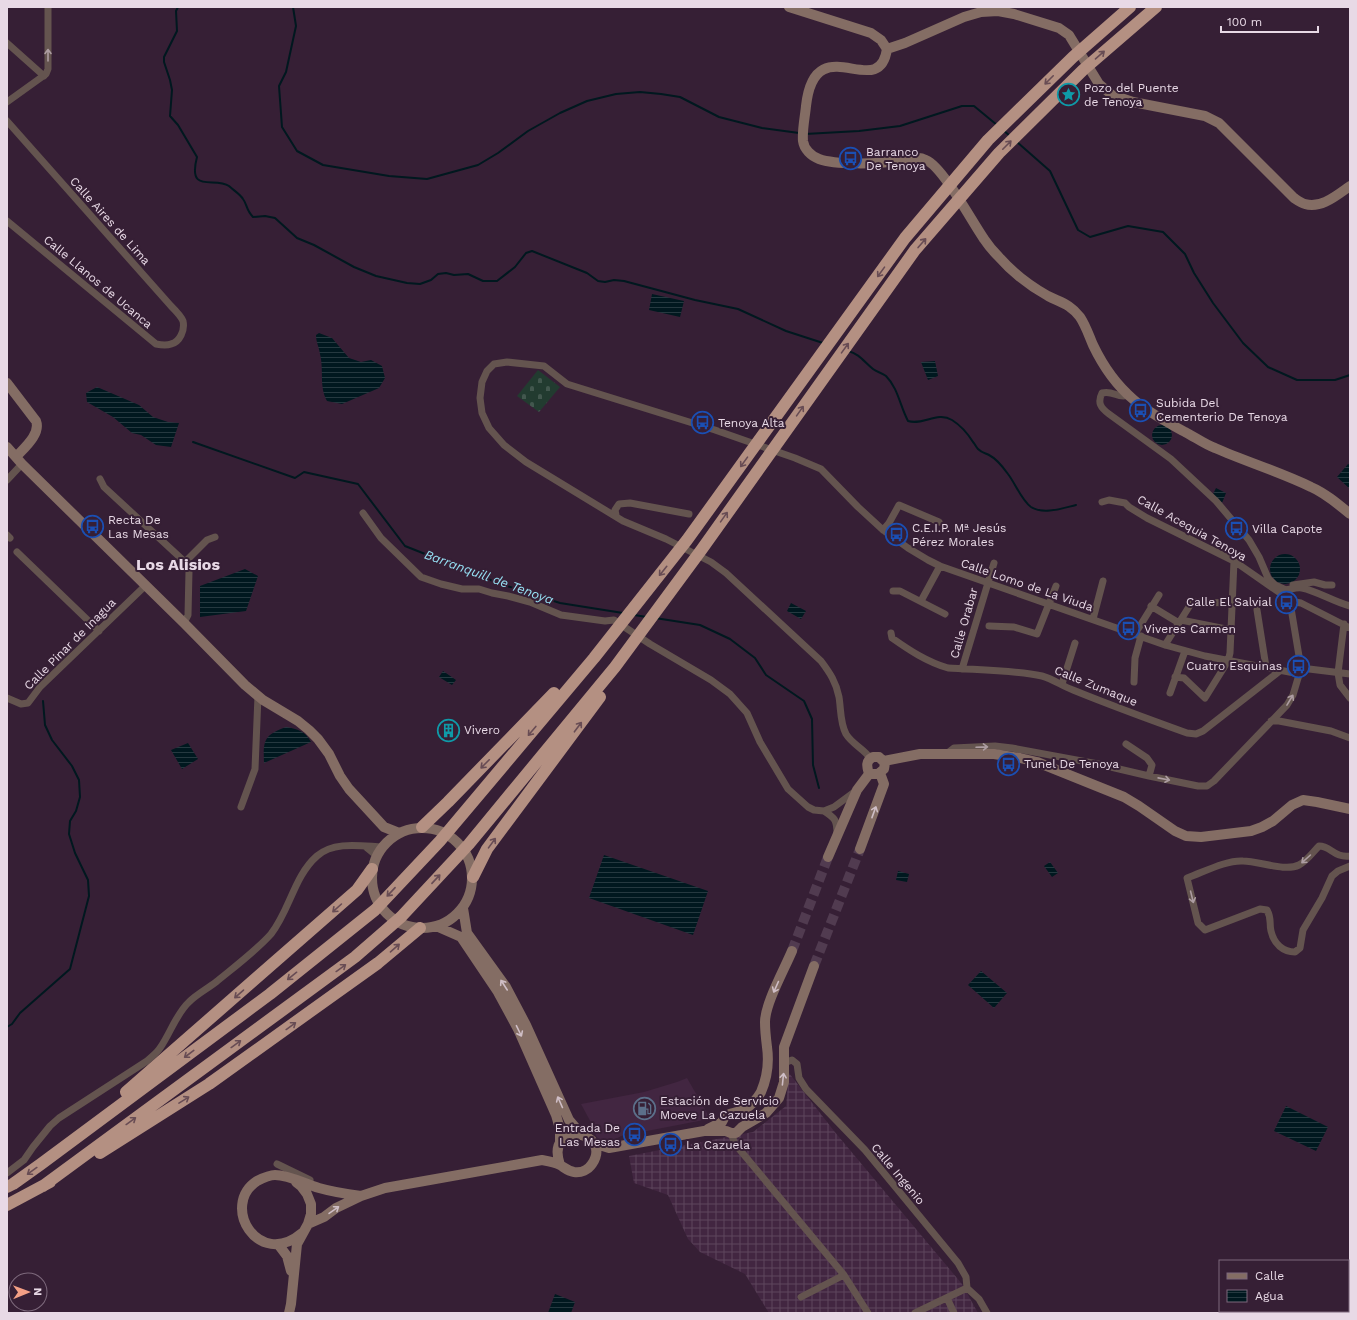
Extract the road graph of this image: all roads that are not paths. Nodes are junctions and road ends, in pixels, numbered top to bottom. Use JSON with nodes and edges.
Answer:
{"nodes":[{"id":1,"x":48,"y":7,"type":"edge"},
{"id":2,"x":789,"y":7,"type":"edge"},
{"id":3,"x":1130,"y":7,"type":"edge"},
{"id":4,"x":1156,"y":7,"type":"edge"},
{"id":5,"x":7,"y":43,"type":"edge"},
{"id":6,"x":887,"y":49,"type":"junction"},
{"id":7,"x":44,"y":76,"type":"junction"},
{"id":8,"x":7,"y":102,"type":"edge"},
{"id":9,"x":7,"y":121,"type":"edge"},
{"id":10,"x":1350,"y":186,"type":"edge"},
{"id":11,"x":7,"y":221,"type":"edge"},
{"id":12,"x":179,"y":339,"type":"joint"},
{"id":13,"x":7,"y":383,"type":"edge"},
{"id":14,"x":1129,"y":395,"type":"junction"},
{"id":15,"x":7,"y":447,"type":"edge"},
{"id":16,"x":19,"y":461,"type":"junction"},
{"id":17,"x":100,"y":479,"type":"dead end"},
{"id":18,"x":7,"y":480,"type":"edge"},
{"id":19,"x":1102,"y":502,"type":"dead end"},
{"id":20,"x":363,"y":512,"type":"dead end"},
{"id":21,"x":688,"y":514,"type":"dead end"},
{"id":22,"x":1350,"y":514,"type":"edge"},
{"id":23,"x":616,"y":515,"type":"junction"},
{"id":24,"x":939,"y":522,"type":"dead end"},
{"id":25,"x":883,"y":530,"type":"junction"},
{"id":26,"x":215,"y":537,"type":"dead end"},
{"id":27,"x":17,"y":552,"type":"dead end"},
{"id":28,"x":1234,"y":561,"type":"junction"},
{"id":29,"x":186,"y":562,"type":"junction"},
{"id":30,"x":994,"y":563,"type":"dead end"},
{"id":31,"x":940,"y":566,"type":"junction"},
{"id":32,"x":1103,"y":581,"type":"dead end"},
{"id":33,"x":987,"y":582,"type":"junction"},
{"id":34,"x":1332,"y":585,"type":"dead end"},
{"id":35,"x":145,"y":586,"type":"junction"},
{"id":36,"x":1056,"y":586,"type":"dead end"},
{"id":37,"x":893,"y":591,"type":"dead end"},
{"id":38,"x":1286,"y":594,"type":"junction"},
{"id":39,"x":1159,"y":595,"type":"dead end"},
{"id":40,"x":921,"y":601,"type":"junction"},
{"id":41,"x":1232,"y":603,"type":"junction"},
{"id":42,"x":1048,"y":604,"type":"junction"},
{"id":43,"x":1151,"y":606,"type":"junction"},
{"id":44,"x":1350,"y":606,"type":"edge"},
{"id":45,"x":1257,"y":610,"type":"dead end"},
{"id":46,"x":945,"y":614,"type":"dead end"},
{"id":47,"x":1093,"y":620,"type":"junction"},
{"id":48,"x":1180,"y":621,"type":"junction"},
{"id":49,"x":184,"y":623,"type":"junction"},
{"id":50,"x":989,"y":626,"type":"dead end"},
{"id":51,"x":1347,"y":626,"type":"edge"},
{"id":52,"x":1231,"y":630,"type":"junction"},
{"id":53,"x":99,"y":631,"type":"junction"},
{"id":54,"x":891,"y":633,"type":"dead end"},
{"id":55,"x":1138,"y":635,"type":"junction"},
{"id":56,"x":1075,"y":643,"type":"dead end"},
{"id":57,"x":1165,"y":645,"type":"junction"},
{"id":58,"x":1185,"y":651,"type":"junction"},
{"id":59,"x":592,"y":656,"type":"junction"},
{"id":60,"x":1228,"y":661,"type":"junction"},
{"id":61,"x":1266,"y":667,"type":"junction"},
{"id":62,"x":618,"y":668,"type":"junction"},
{"id":63,"x":962,"y":669,"type":"junction"},
{"id":64,"x":1281,"y":670,"type":"junction"},
{"id":65,"x":1300,"y":671,"type":"junction"},
{"id":66,"x":1338,"y":673,"type":"junction"},
{"id":67,"x":1350,"y":674,"type":"edge"},
{"id":68,"x":1175,"y":678,"type":"junction"},
{"id":69,"x":1134,"y":682,"type":"dead end"},
{"id":70,"x":1062,"y":684,"type":"junction"},
{"id":71,"x":1170,"y":693,"type":"dead end"},
{"id":72,"x":258,"y":696,"type":"junction"},
{"id":73,"x":7,"y":698,"type":"edge"},
{"id":74,"x":1350,"y":698,"type":"edge"},
{"id":75,"x":1271,"y":721,"type":"junction"},
{"id":76,"x":1350,"y":738,"type":"edge"},
{"id":77,"x":1126,"y":744,"type":"dead end"},
{"id":78,"x":945,"y":755,"type":"junction"},
{"id":79,"x":870,"y":758,"type":"junction"},
{"id":80,"x":884,"y":761,"type":"junction"},
{"id":81,"x":880,"y":773,"type":"junction"},
{"id":82,"x":869,"y":774,"type":"junction"},
{"id":83,"x":1150,"y":776,"type":"junction"},
{"id":84,"x":857,"y":790,"type":"junction"},
{"id":85,"x":241,"y":807,"type":"dead end"},
{"id":86,"x":1350,"y":809,"type":"edge"},
{"id":87,"x":824,"y":811,"type":"junction"},
{"id":88,"x":384,"y":826,"type":"junction"},
{"id":89,"x":422,"y":827,"type":"junction"},
{"id":90,"x":399,"y":833,"type":"junction"},
{"id":91,"x":837,"y":835,"type":"junction"},
{"id":92,"x":382,"y":848,"type":"junction"},
{"id":93,"x":860,"y":849,"type":"tunnel mouth"},
{"id":94,"x":1350,"y":856,"type":"edge"},
{"id":95,"x":828,"y":857,"type":"tunnel mouth"},
{"id":96,"x":1350,"y":866,"type":"edge"},
{"id":97,"x":372,"y":869,"type":"junction"},
{"id":98,"x":473,"y":877,"type":"junction"},
{"id":99,"x":463,"y":908,"type":"junction"},
{"id":100,"x":436,"y":926,"type":"junction"},
{"id":101,"x":420,"y":928,"type":"junction"},
{"id":102,"x":792,"y":951,"type":"tunnel mouth"},
{"id":103,"x":814,"y":966,"type":"tunnel mouth"},
{"id":104,"x":784,"y":1063,"type":"junction"},
{"id":105,"x":733,"y":1113,"type":"junction"},
{"id":106,"x":742,"y":1127,"type":"junction"},
{"id":107,"x":726,"y":1129,"type":"junction"},
{"id":108,"x":581,"y":1134,"type":"junction"},
{"id":109,"x":593,"y":1143,"type":"junction"},
{"id":110,"x":559,"y":1145,"type":"junction"},
{"id":111,"x":609,"y":1148,"type":"junction"},
{"id":112,"x":56,"y":1153,"type":"junction"},
{"id":113,"x":596,"y":1157,"type":"junction"},
{"id":114,"x":542,"y":1160,"type":"junction"},
{"id":115,"x":560,"y":1165,"type":"junction"},
{"id":116,"x":7,"y":1173,"type":"edge"},
{"id":117,"x":288,"y":1178,"type":"junction"},
{"id":118,"x":7,"y":1186,"type":"edge"},
{"id":119,"x":43,"y":1186,"type":"junction"},
{"id":120,"x":330,"y":1190,"type":"junction"},
{"id":121,"x":361,"y":1196,"type":"junction"},
{"id":122,"x":7,"y":1206,"type":"edge"},
{"id":123,"x":305,"y":1229,"type":"junction"},
{"id":124,"x":278,"y":1244,"type":"junction"},
{"id":125,"x":844,"y":1274,"type":"junction"},
{"id":126,"x":292,"y":1286,"type":"junction"},
{"id":127,"x":967,"y":1288,"type":"junction"},
{"id":128,"x":801,"y":1297,"type":"dead end"},
{"id":129,"x":947,"y":1298,"type":"junction"},
{"id":130,"x":289,"y":1313,"type":"edge"},
{"id":131,"x":868,"y":1313,"type":"edge"},
{"id":132,"x":915,"y":1313,"type":"edge"},
{"id":133,"x":954,"y":1313,"type":"edge"},
{"id":134,"x":987,"y":1313,"type":"edge"}],
"edges":[{"from":7,"to":1,"type":"street","one_way":true},
{"from":2,"to":6,"type":"main road"},
{"from":3,"to":59,"type":"highway","one_way":true},
{"from":62,"to":4,"type":"highway","one_way":true},
{"from":5,"to":7,"type":"street"},
{"from":6,"to":10,"type":"main road"},
{"from":6,"to":14,"type":"main road"},
{"from":7,"to":8,"type":"street"},
{"from":9,"to":12,"type":"street","name":"Calle Aires de Lima"},
{"from":11,"to":12,"type":"street","name":"Calle Llanos de Ucanca"},
{"from":13,"to":16,"type":"main road"},
{"from":14,"to":22,"type":"main road"},
{"from":14,"to":38,"type":"street"},
{"from":15,"to":16,"type":"main road"},
{"from":16,"to":18,"type":"street"},
{"from":16,"to":35,"type":"main road"},
{"from":17,"to":29,"type":"street"},
{"from":19,"to":28,"type":"street","name":"Calle Acequia Tenoya"},
{"from":20,"to":87,"type":"street"},
{"from":21,"to":23,"type":"street"},
{"from":23,"to":25,"type":"street","name":"Calle Lomo de La Viuda"},
{"from":23,"to":79,"type":"street"},
{"from":24,"to":25,"type":"street"},
{"from":25,"to":31,"type":"street","name":"Calle Lomo de La Viuda"},
{"from":26,"to":29,"type":"street"},
{"from":27,"to":53,"type":"street"},
{"from":28,"to":38,"type":"street","name":"Calle Acequia Tenoya"},
{"from":28,"to":41,"type":"street"},
{"from":29,"to":49,"type":"street"},
{"from":30,"to":33,"type":"street","name":"Calle Orabar"},
{"from":31,"to":33,"type":"street","name":"Calle Lomo de La Viuda"},
{"from":31,"to":40,"type":"street"},
{"from":32,"to":47,"type":"street"},
{"from":33,"to":42,"type":"street","name":"Calle Lomo de La Viuda"},
{"from":33,"to":63,"type":"street","name":"Calle Orabar"},
{"from":34,"to":38,"type":"street"},
{"from":35,"to":49,"type":"main road"},
{"from":35,"to":53,"type":"street","name":"Calle Pinar de Inagua"},
{"from":36,"to":42,"type":"street"},
{"from":37,"to":40,"type":"street"},
{"from":38,"to":44,"type":"street"},
{"from":38,"to":51,"type":"street","name":"Calle Acequia Tenoya"},
{"from":38,"to":65,"type":"street"},
{"from":39,"to":43,"type":"street"},
{"from":40,"to":46,"type":"street"},
{"from":41,"to":48,"type":"street"},
{"from":41,"to":52,"type":"street"},
{"from":42,"to":47,"type":"street","name":"Calle Lomo de La Viuda"},
{"from":42,"to":50,"type":"street"},
{"from":43,"to":48,"type":"street"},
{"from":43,"to":55,"type":"street"},
{"from":45,"to":61,"type":"street"},
{"from":47,"to":55,"type":"street","name":"Calle Lomo de La Viuda"},
{"from":48,"to":52,"type":"street"},
{"from":48,"to":57,"type":"street"},
{"from":49,"to":72,"type":"main road"},
{"from":51,"to":66,"type":"street"},
{"from":52,"to":60,"type":"street"},
{"from":53,"to":73,"type":"street","name":"Calle Pinar de Inagua"},
{"from":54,"to":63,"type":"street","name":"Calle Zumaque"},
{"from":55,"to":57,"type":"street","name":"Calle Lomo de La Viuda"},
{"from":55,"to":69,"type":"street"},
{"from":56,"to":70,"type":"street"},
{"from":57,"to":58,"type":"street","name":"Calle Lomo de La Viuda"},
{"from":58,"to":60,"type":"street","name":"Calle Lomo de La Viuda"},
{"from":58,"to":68,"type":"street"},
{"from":59,"to":89,"type":"highway","one_way":true},
{"from":59,"to":112,"type":"highway","one_way":true},
{"from":60,"to":61,"type":"street","name":"Calle Lomo de La Viuda"},
{"from":60,"to":68,"type":"street"},
{"from":61,"to":64,"type":"street","name":"Calle Lomo de La Viuda"},
{"from":98,"to":62,"type":"highway","one_way":true},
{"from":119,"to":62,"type":"highway","one_way":true},
{"from":63,"to":70,"type":"street","name":"Calle Zumaque"},
{"from":64,"to":65,"type":"street","name":"Calle Lomo de La Viuda"},
{"from":64,"to":70,"type":"street","name":"Calle Zumaque"},
{"from":65,"to":66,"type":"street","name":"Calle Lomo de La Viuda"},
{"from":75,"to":65,"type":"street","one_way":true},
{"from":66,"to":67,"type":"street","name":"Calle Lomo de La Viuda"},
{"from":66,"to":74,"type":"street"},
{"from":68,"to":71,"type":"street"},
{"from":72,"to":85,"type":"street"},
{"from":72,"to":88,"type":"main road"},
{"from":75,"to":76,"type":"street"},
{"from":83,"to":75,"type":"street","one_way":true},
{"from":77,"to":83,"type":"street"},
{"from":78,"to":80,"type":"main road"},
{"from":78,"to":83,"type":"street","one_way":true},
{"from":78,"to":86,"type":"main road"},
{"from":79,"to":80,"type":"main road"},
{"from":79,"to":82,"type":"main road"},
{"from":80,"to":81,"type":"main road"},
{"from":81,"to":82,"type":"main road"},
{"from":93,"to":81,"type":"main road","one_way":true},
{"from":82,"to":84,"type":"main road"},
{"from":84,"to":87,"type":"street"},
{"from":84,"to":91,"type":"main road"},
{"from":87,"to":91,"type":"street"},
{"from":88,"to":90,"type":"main road"},
{"from":88,"to":92,"type":"main road"},
{"from":89,"to":90,"type":"main road"},
{"from":89,"to":98,"type":"main road"},
{"from":90,"to":92,"type":"main road"},
{"from":91,"to":95,"type":"main road"},
{"from":92,"to":97,"type":"main road"},
{"from":92,"to":116,"type":"street"},
{"from":94,"to":96,"type":"street","one_way":true},
{"from":97,"to":101,"type":"main road"},
{"from":97,"to":112,"type":"highway","one_way":true},
{"from":98,"to":99,"type":"main road"},
{"from":99,"to":100,"type":"main road"},
{"from":108,"to":99,"type":"main road","one_way":true},
{"from":100,"to":101,"type":"main road"},
{"from":100,"to":110,"type":"main road","one_way":true},
{"from":119,"to":101,"type":"highway","one_way":true},
{"from":102,"to":105,"type":"main road","one_way":true},
{"from":103,"to":104,"type":"main road"},
{"from":106,"to":104,"type":"main road","one_way":true},
{"from":104,"to":127,"type":"street","name":"Calle Ingenio"},
{"from":105,"to":106,"type":"main road"},
{"from":105,"to":107,"type":"main road"},
{"from":106,"to":107,"type":"main road"},
{"from":107,"to":111,"type":"main road"},
{"from":107,"to":125,"type":"street"},
{"from":108,"to":109,"type":"main road"},
{"from":108,"to":110,"type":"main road"},
{"from":109,"to":111,"type":"main road"},
{"from":109,"to":113,"type":"main road"},
{"from":110,"to":114,"type":"main road"},
{"from":110,"to":115,"type":"main road"},
{"from":111,"to":113,"type":"main road"},
{"from":112,"to":118,"type":"highway","one_way":true},
{"from":113,"to":115,"type":"main road"},
{"from":114,"to":115,"type":"main road"},
{"from":114,"to":121,"type":"main road"},
{"from":117,"to":120,"type":"main road"},
{"from":117,"to":120,"type":"street"},
{"from":117,"to":123,"type":"main road"},
{"from":117,"to":124,"type":"main road"},
{"from":119,"to":122,"type":"highway"},
{"from":120,"to":121,"type":"main road"},
{"from":123,"to":121,"type":"main road","one_way":true},
{"from":123,"to":124,"type":"main road"},
{"from":123,"to":126,"type":"main road"},
{"from":124,"to":126,"type":"main road"},
{"from":125,"to":128,"type":"street"},
{"from":125,"to":131,"type":"street"},
{"from":126,"to":130,"type":"main road"},
{"from":127,"to":129,"type":"street"},
{"from":127,"to":134,"type":"street","name":"Calle Ingenio"},
{"from":129,"to":132,"type":"street"},
{"from":129,"to":133,"type":"street"}]}
